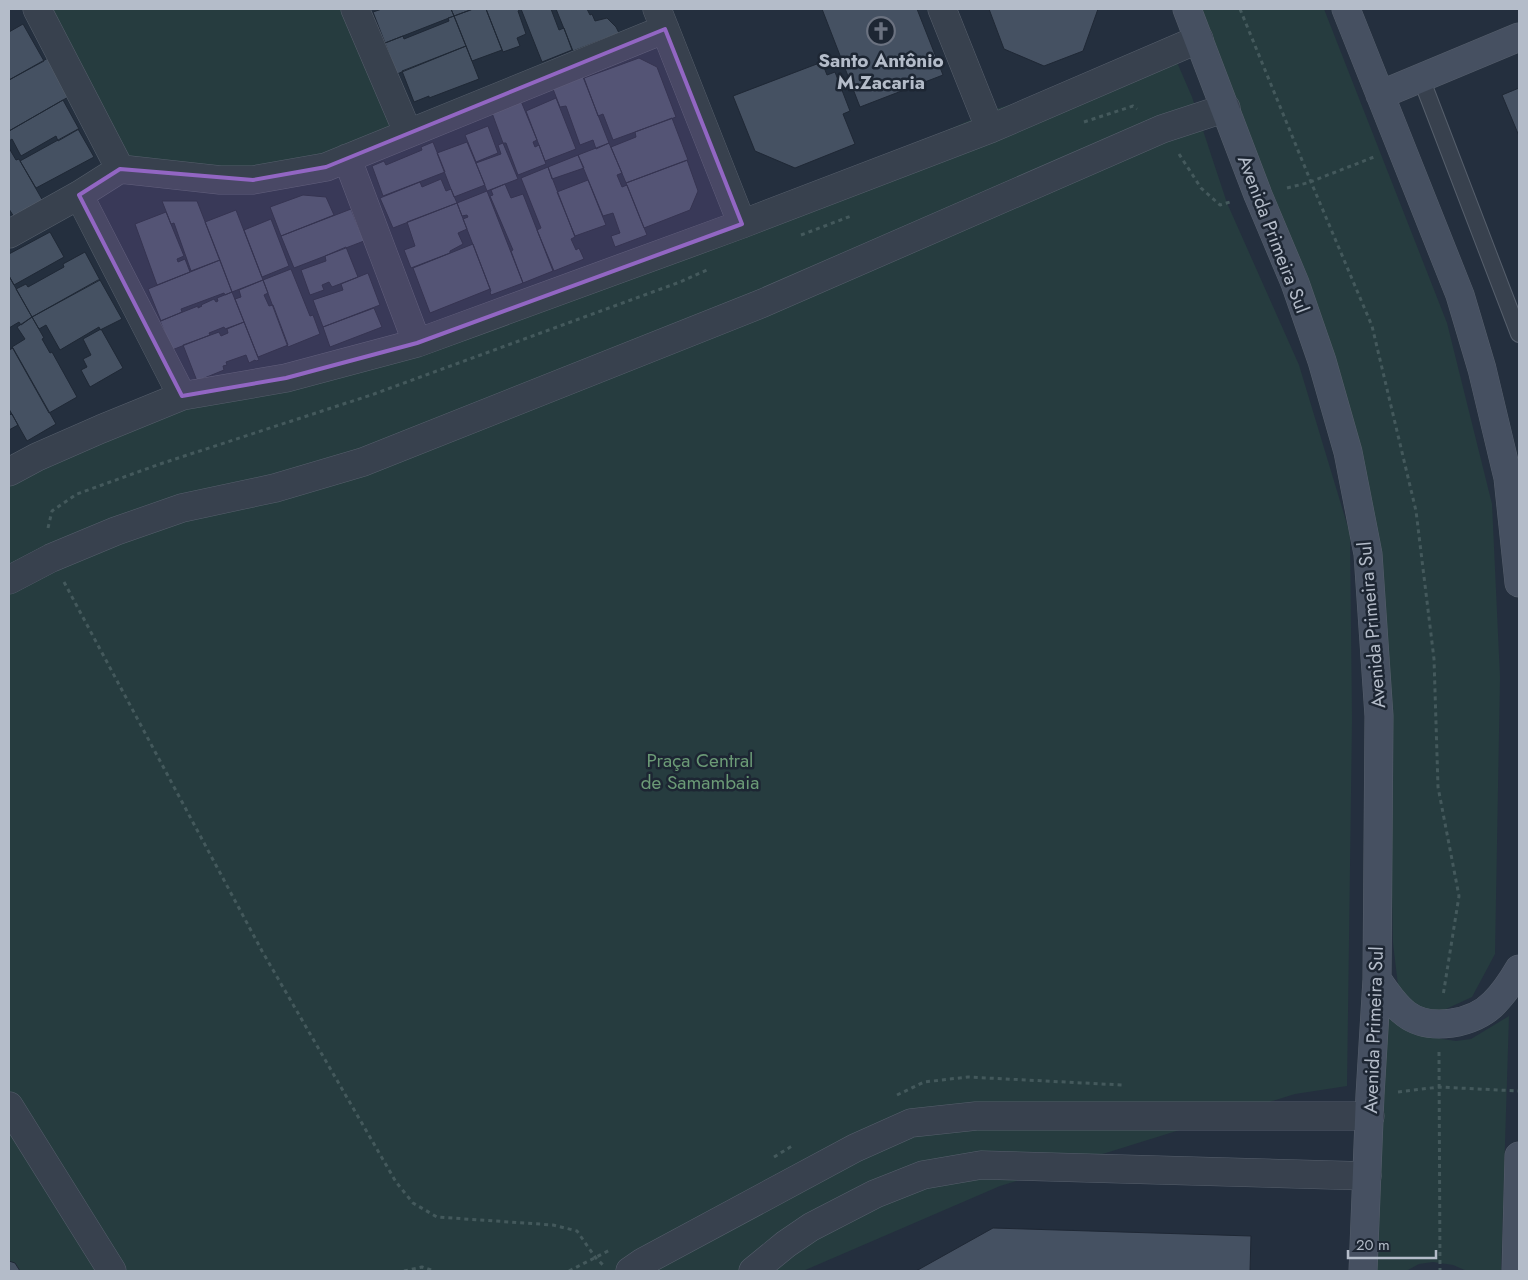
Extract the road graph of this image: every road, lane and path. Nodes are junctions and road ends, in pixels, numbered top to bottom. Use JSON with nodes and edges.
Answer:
{"nodes":[{"id":1,"x":37,"y":9,"type":"edge"},
{"id":2,"x":355,"y":9,"type":"edge"},
{"id":3,"x":942,"y":9,"type":"edge"},
{"id":4,"x":1188,"y":9,"type":"edge"},
{"id":5,"x":1346,"y":9,"type":"edge"},
{"id":6,"x":661,"y":19,"type":"edge"},
{"id":7,"x":1519,"y":37,"type":"edge"},
{"id":8,"x":1199,"y":39,"type":"junction"},
{"id":9,"x":1421,"y":78,"type":"junction"},
{"id":10,"x":1380,"y":95,"type":"junction"},
{"id":11,"x":1226,"y":108,"type":"junction"},
{"id":12,"x":1080,"y":124,"type":"dead end"},
{"id":13,"x":1162,"y":129,"type":"junction"},
{"id":14,"x":990,"y":130,"type":"junction"},
{"id":15,"x":408,"y":132,"type":"junction"},
{"id":16,"x":1400,"y":147,"type":"junction"},
{"id":17,"x":347,"y":158,"type":"junction"},
{"id":18,"x":120,"y":169,"type":"junction"},
{"id":19,"x":79,"y":195,"type":"junction"},
{"id":20,"x":1259,"y":197,"type":"junction"},
{"id":21,"x":852,"y":215,"type":"dead end"},
{"id":22,"x":742,"y":224,"type":"junction"},
{"id":23,"x":9,"y":234,"type":"edge"},
{"id":24,"x":796,"y":236,"type":"dead end"},
{"id":25,"x":714,"y":267,"type":"dead end"},
{"id":26,"x":1519,"y":334,"type":"edge"},
{"id":27,"x":417,"y":343,"type":"junction"},
{"id":28,"x":182,"y":396,"type":"junction"},
{"id":29,"x":9,"y":472,"type":"edge"},
{"id":30,"x":51,"y":558,"type":"junction"},
{"id":31,"x":9,"y":580,"type":"edge"},
{"id":32,"x":1519,"y":583,"type":"edge"},
{"id":33,"x":1519,"y":969,"type":"edge"},
{"id":34,"x":1377,"y":979,"type":"junction"},
{"id":35,"x":9,"y":1106,"type":"edge"},
{"id":36,"x":1370,"y":1116,"type":"junction"},
{"id":37,"x":1519,"y":1156,"type":"edge"},
{"id":38,"x":1367,"y":1176,"type":"junction"},
{"id":39,"x":1518,"y":1199,"type":"edge"},
{"id":40,"x":618,"y":1269,"type":"edge"},
{"id":41,"x":112,"y":1271,"type":"edge"},
{"id":42,"x":404,"y":1271,"type":"edge"},
{"id":43,"x":435,"y":1271,"type":"edge"},
{"id":44,"x":753,"y":1271,"type":"edge"},
{"id":45,"x":1363,"y":1271,"type":"edge"},
{"id":46,"x":1516,"y":1271,"type":"edge"}],
"edges":[{"from":1,"to":18,"type":"street"},
{"from":2,"to":15,"type":"street"},
{"from":3,"to":14,"type":"street"},
{"from":4,"to":8,"type":"main road","name":"Avenida Primeira Sul"},
{"from":5,"to":10,"type":"main road"},
{"from":6,"to":15,"type":"street"},
{"from":6,"to":22,"type":"street"},
{"from":7,"to":9,"type":"main road"},
{"from":8,"to":11,"type":"main road","name":"Avenida Primeira Sul"},
{"from":8,"to":14,"type":"street"},
{"from":9,"to":10,"type":"main road"},
{"from":9,"to":26,"type":"lane"},
{"from":10,"to":16,"type":"main road"},
{"from":11,"to":13,"type":"street"},
{"from":11,"to":20,"type":"main road","name":"Avenida Primeira Sul"},
{"from":12,"to":13,"type":"path"},
{"from":13,"to":20,"type":"path"},
{"from":13,"to":30,"type":"street"},
{"from":14,"to":22,"type":"street"},
{"from":15,"to":17,"type":"street"},
{"from":16,"to":20,"type":"path"},
{"from":16,"to":32,"type":"main road"},
{"from":17,"to":18,"type":"street"},
{"from":17,"to":27,"type":"street"},
{"from":18,"to":19,"type":"street"},
{"from":19,"to":23,"type":"street"},
{"from":19,"to":28,"type":"street"},
{"from":20,"to":34,"type":"main road","name":"Avenida Primeira Sul"},
{"from":21,"to":24,"type":"path"},
{"from":22,"to":27,"type":"street"},
{"from":25,"to":30,"type":"path"},
{"from":27,"to":28,"type":"street"},
{"from":28,"to":29,"type":"street"},
{"from":30,"to":31,"type":"street"},
{"from":30,"to":40,"type":"path"},
{"from":33,"to":34,"type":"main road"},
{"from":34,"to":36,"type":"main road","name":"Avenida Primeira Sul"},
{"from":35,"to":41,"type":"street"},
{"from":36,"to":38,"type":"main road","name":"Avenida Primeira Sul"},
{"from":36,"to":40,"type":"street"},
{"from":37,"to":39,"type":"main road"},
{"from":38,"to":44,"type":"street"},
{"from":38,"to":45,"type":"main road","name":"Avenida Primeira Sul"},
{"from":39,"to":46,"type":"main road"},
{"from":42,"to":43,"type":"path"}]}
